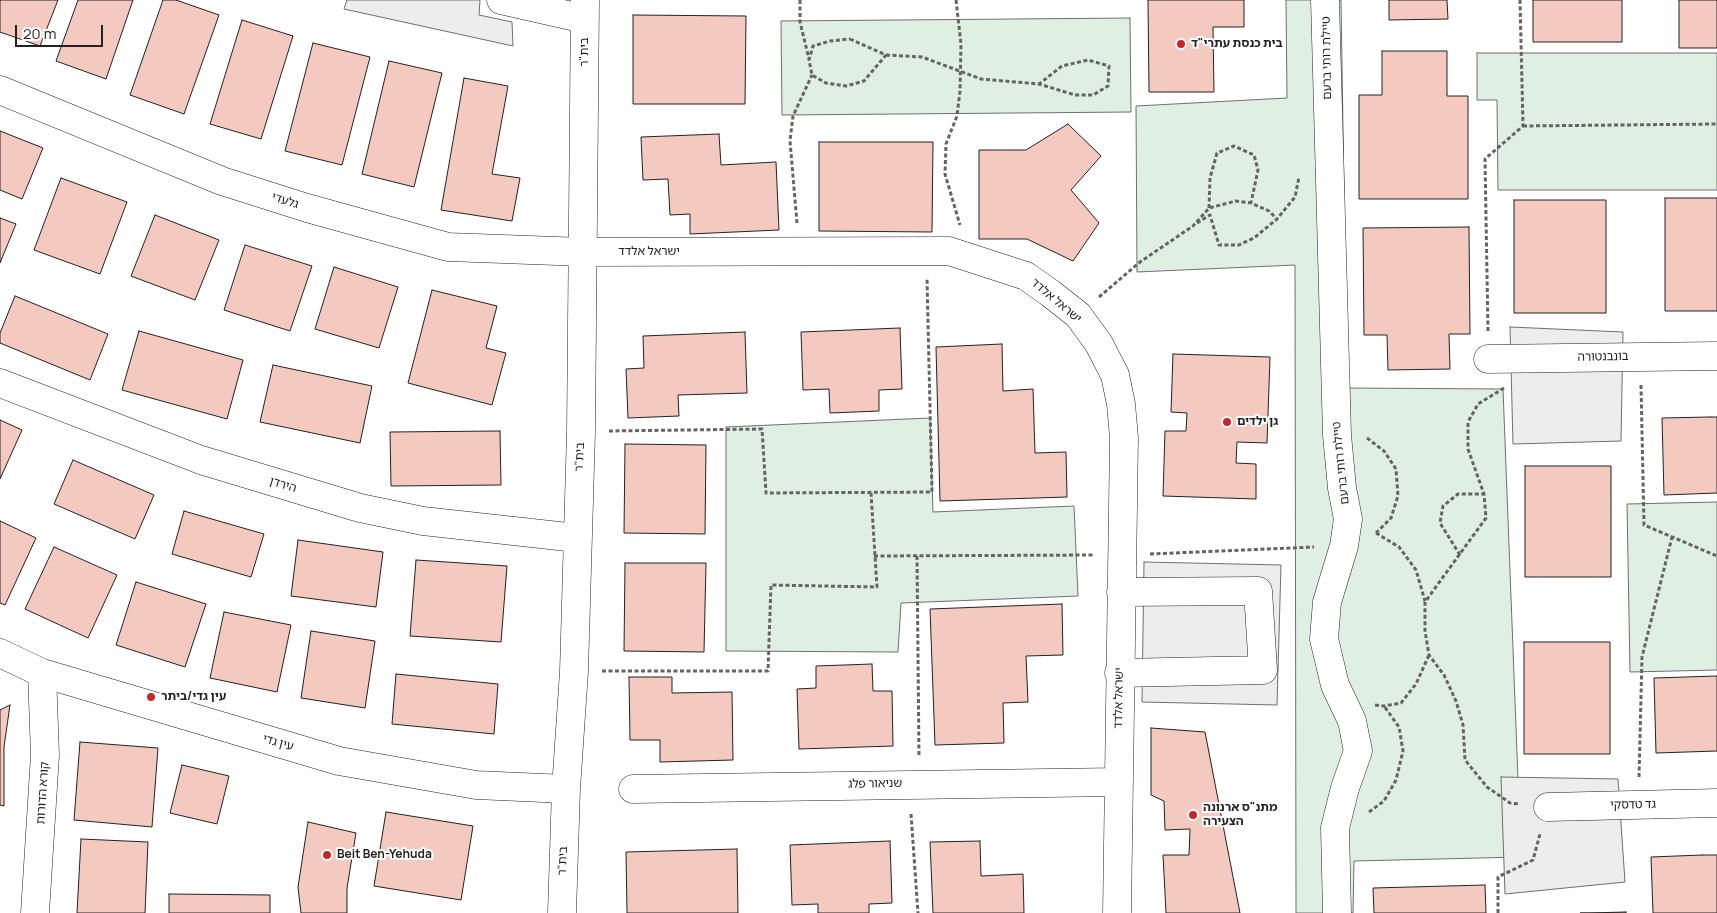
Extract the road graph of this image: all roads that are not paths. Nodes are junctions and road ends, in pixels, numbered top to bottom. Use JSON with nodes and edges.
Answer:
{"nodes":[{"id":1,"x":501,"y":0,"type":"edge"},
{"id":2,"x":1325,"y":0,"type":"edge"},
{"id":3,"x":536,"y":4,"type":"edge"},
{"id":4,"x":585,"y":10,"type":"edge"},
{"id":5,"x":0,"y":90,"type":"edge"},
{"id":6,"x":584,"y":252,"type":"junction"},
{"id":7,"x":1717,"y":356,"type":"edge"},
{"id":8,"x":1488,"y":359,"type":"road end"},
{"id":9,"x":0,"y":383,"type":"edge"},
{"id":10,"x":577,"y":538,"type":"junction"},
{"id":11,"x":1121,"y":592,"type":"junction"},
{"id":12,"x":0,"y":653,"type":"edge"},
{"id":13,"x":42,"y":673,"type":"junction"},
{"id":14,"x":1119,"y":674,"type":"junction"},
{"id":15,"x":1117,"y":782,"type":"junction"},
{"id":16,"x":566,"y":789,"type":"junction"},
{"id":17,"x":633,"y":789,"type":"dead end"},
{"id":18,"x":1717,"y":803,"type":"edge"},
{"id":19,"x":1548,"y":807,"type":"road end"},
{"id":20,"x":35,"y":913,"type":"edge"},
{"id":21,"x":562,"y":913,"type":"edge"},
{"id":22,"x":1117,"y":913,"type":"edge"},
{"id":23,"x":1337,"y":913,"type":"edge"}],
"edges":[{"from":1,"to":3,"type":"street"},
{"from":2,"to":23,"type":"street","name":"טיילת רותי ברעם"},
{"from":3,"to":4,"type":"street"},
{"from":4,"to":6,"type":"street","name":"בית\"ר"},
{"from":5,"to":6,"type":"street","name":"גלעדי"},
{"from":6,"to":10,"type":"street","name":"בית\"ר"},
{"from":6,"to":11,"type":"street","name":"ישראל אלדד"},
{"from":7,"to":8,"type":"street","name":"בונבנטורה"},
{"from":9,"to":10,"type":"street","name":"הירדן"},
{"from":10,"to":16,"type":"street","name":"בית\"ר"},
{"from":11,"to":14,"type":"street","name":"ישראל אלדד"},
{"from":11,"to":14,"type":"street"},
{"from":12,"to":13,"type":"street","name":"עין גדי"},
{"from":13,"to":16,"type":"street","name":"עין גדי"},
{"from":13,"to":20,"type":"street","name":"קורא הדורות"},
{"from":14,"to":15,"type":"street","name":"ישראל אלדד"},
{"from":15,"to":17,"type":"street","name":"שניאור פלג"},
{"from":15,"to":22,"type":"street","name":"ישראל אלדד"},
{"from":16,"to":21,"type":"street","name":"בית\"ר"},
{"from":18,"to":19,"type":"street","name":"גד טדסקי"}]}
